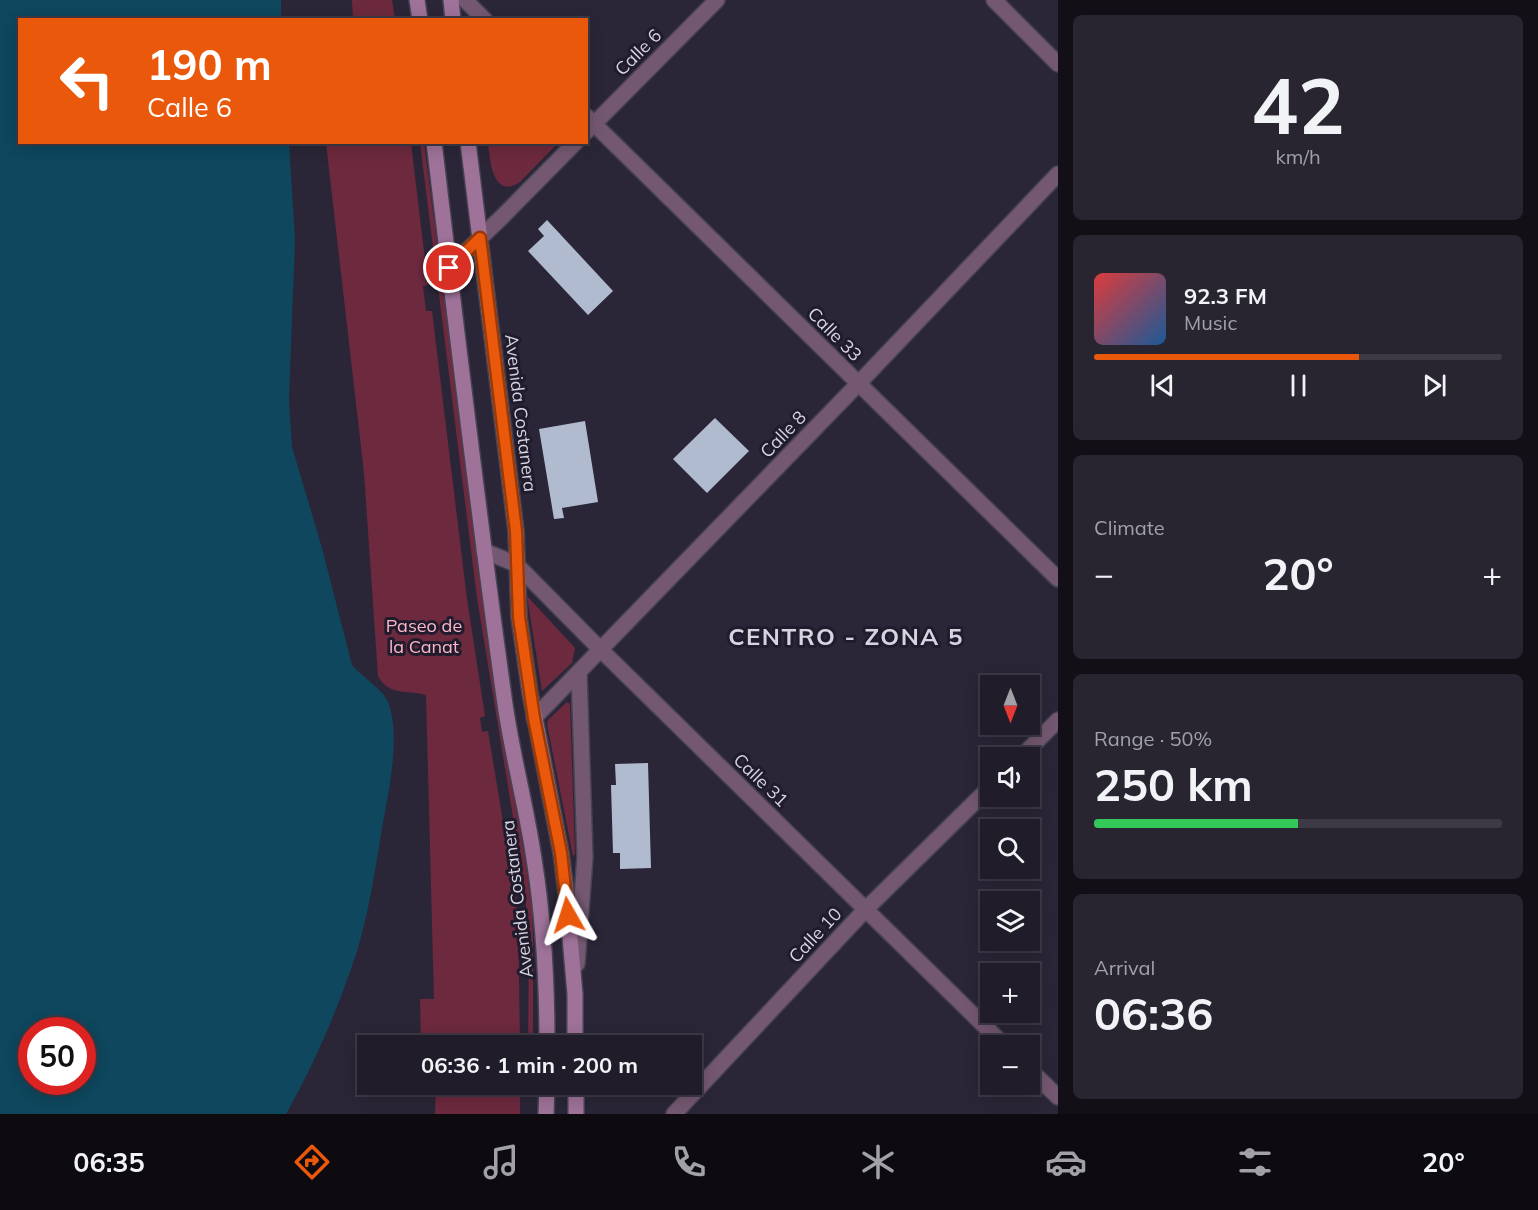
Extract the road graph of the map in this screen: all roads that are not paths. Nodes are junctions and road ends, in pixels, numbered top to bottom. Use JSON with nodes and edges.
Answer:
{"nodes":[{"id":1,"x":417,"y":0,"type":"edge"},
{"id":2,"x":451,"y":0,"type":"edge"},
{"id":3,"x":465,"y":0,"type":"edge"},
{"id":4,"x":717,"y":0,"type":"edge"},
{"id":5,"x":994,"y":0,"type":"edge"},
{"id":6,"x":420,"y":18,"type":"edge"},
{"id":7,"x":453,"y":18,"type":"edge"},
{"id":8,"x":482,"y":18,"type":"edge"},
{"id":9,"x":1058,"y":64,"type":"edge"},
{"id":10,"x":589,"y":124,"type":"edge"},
{"id":11,"x":434,"y":144,"type":"edge"},
{"id":12,"x":468,"y":144,"type":"edge"},
{"id":13,"x":574,"y":144,"type":"edge"},
{"id":14,"x":1058,"y":174,"type":"edge"},
{"id":15,"x":480,"y":238,"type":"junction"},
{"id":16,"x":449,"y":268,"type":"junction"},
{"id":17,"x":858,"y":384,"type":"junction"},
{"id":18,"x":484,"y":551,"type":"junction"},
{"id":19,"x":516,"y":564,"type":"junction"},
{"id":20,"x":1058,"y":579,"type":"edge"},
{"id":21,"x":601,"y":650,"type":"junction"},
{"id":22,"x":579,"y":672,"type":"junction"},
{"id":23,"x":534,"y":718,"type":"junction"},
{"id":24,"x":1058,"y":720,"type":"edge"},
{"id":25,"x":1031,"y":747,"type":"edge"},
{"id":26,"x":980,"y":797,"type":"edge"},
{"id":27,"x":866,"y":909,"type":"junction"},
{"id":28,"x":575,"y":993,"type":"junction"},
{"id":29,"x":547,"y":1035,"type":"edge"},
{"id":30,"x":575,"y":1035,"type":"edge"},
{"id":31,"x":994,"y":1035,"type":"edge"},
{"id":32,"x":1040,"y":1080,"type":"edge"},
{"id":33,"x":547,"y":1095,"type":"edge"},
{"id":34,"x":576,"y":1095,"type":"edge"},
{"id":35,"x":1058,"y":1097,"type":"edge"},
{"id":36,"x":546,"y":1114,"type":"edge"},
{"id":37,"x":576,"y":1114,"type":"edge"},
{"id":38,"x":674,"y":1114,"type":"edge"}],
"edges":[{"from":1,"to":6,"type":"main road"},
{"from":2,"to":7,"type":"main road"},
{"from":3,"to":8,"type":"street"},
{"from":4,"to":10,"type":"street","name":"Calle 6"},
{"from":5,"to":9,"type":"street"},
{"from":10,"to":17,"type":"street","name":"Calle 33"},
{"from":11,"to":16,"type":"main road","name":"Avenida Costanera"},
{"from":12,"to":15,"type":"main road","name":"Avenida Costanera"},
{"from":13,"to":15,"type":"street"},
{"from":14,"to":17,"type":"street","name":"Calle 8"},
{"from":15,"to":16,"type":"street"},
{"from":15,"to":19,"type":"main road","name":"Avenida Costanera"},
{"from":16,"to":18,"type":"main road","name":"Avenida Costanera"},
{"from":17,"to":20,"type":"street","name":"Calle 33"},
{"from":17,"to":21,"type":"street","name":"Calle 8"},
{"from":18,"to":19,"type":"street","name":"Calle 31"},
{"from":18,"to":29,"type":"main road","name":"Avenida Costanera"},
{"from":19,"to":21,"type":"street","name":"Calle 31"},
{"from":19,"to":23,"type":"main road","name":"Avenida Costanera"},
{"from":21,"to":22,"type":"street","name":"Calle 8"},
{"from":21,"to":27,"type":"street","name":"Calle 31"},
{"from":22,"to":23,"type":"street","name":"Calle 8"},
{"from":22,"to":28,"type":"street"},
{"from":23,"to":28,"type":"main road","name":"Avenida Costanera"},
{"from":24,"to":25,"type":"street"},
{"from":26,"to":27,"type":"street","name":"Calle 10"},
{"from":27,"to":31,"type":"street","name":"Calle 31"},
{"from":27,"to":38,"type":"street","name":"Calle 10"},
{"from":28,"to":30,"type":"main road","name":"Avenida Costanera"},
{"from":32,"to":35,"type":"street"},
{"from":33,"to":36,"type":"main road"},
{"from":34,"to":37,"type":"main road"}]}
